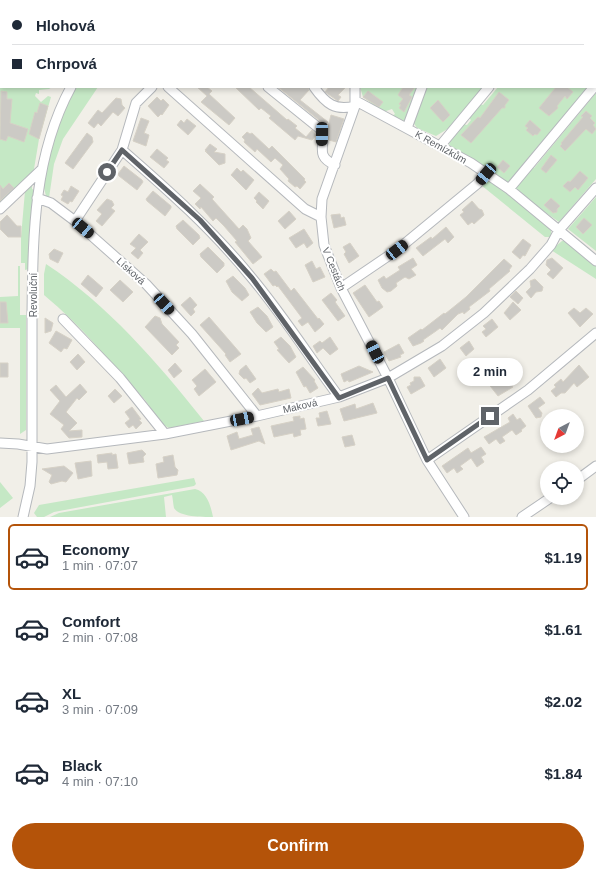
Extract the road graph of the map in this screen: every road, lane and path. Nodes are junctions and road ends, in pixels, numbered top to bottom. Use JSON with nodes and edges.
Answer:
{"nodes":[{"id":1,"x":71,"y":88,"type":"edge"},
{"id":2,"x":151,"y":88,"type":"edge"},
{"id":3,"x":169,"y":88,"type":"edge"},
{"id":4,"x":269,"y":88,"type":"edge"},
{"id":5,"x":315,"y":88,"type":"edge"},
{"id":6,"x":355,"y":88,"type":"edge"},
{"id":7,"x":422,"y":88,"type":"edge"},
{"id":8,"x":488,"y":88,"type":"edge"},
{"id":9,"x":593,"y":88,"type":"edge"},
{"id":10,"x":356,"y":104,"type":"junction"},
{"id":11,"x":407,"y":128,"type":"junction"},
{"id":12,"x":440,"y":146,"type":"junction"},
{"id":13,"x":122,"y":150,"type":"junction"},
{"id":14,"x":335,"y":165,"type":"junction"},
{"id":15,"x":41,"y":170,"type":"junction"},
{"id":16,"x":486,"y":174,"type":"junction"},
{"id":17,"x":596,"y":188,"type":"edge"},
{"id":18,"x":509,"y":189,"type":"junction"},
{"id":19,"x":37,"y":198,"type":"junction"},
{"id":20,"x":0,"y":209,"type":"edge"},
{"id":21,"x":321,"y":217,"type":"junction"},
{"id":22,"x":75,"y":221,"type":"junction"},
{"id":23,"x":559,"y":230,"type":"junction"},
{"id":24,"x":596,"y":260,"type":"edge"},
{"id":25,"x":341,"y":288,"type":"junction"},
{"id":26,"x":63,"y":319,"type":"dead end"},
{"id":27,"x":596,"y":333,"type":"edge"},
{"id":28,"x":388,"y":378,"type":"junction"},
{"id":29,"x":339,"y":398,"type":"junction"},
{"id":30,"x":257,"y":416,"type":"junction"},
{"id":31,"x":165,"y":434,"type":"junction"},
{"id":32,"x":0,"y":443,"type":"edge"},
{"id":33,"x":32,"y":447,"type":"junction"},
{"id":34,"x":427,"y":460,"type":"junction"},
{"id":35,"x":596,"y":466,"type":"edge"},
{"id":36,"x":584,"y":475,"type":"edge"},
{"id":37,"x":540,"y":505,"type":"edge"},
{"id":38,"x":25,"y":513,"type":"edge"},
{"id":39,"x":464,"y":517,"type":"edge"},
{"id":40,"x":522,"y":517,"type":"edge"}],
"edges":[{"from":1,"to":15,"type":"street","name":"Revoluční"},
{"from":2,"to":13,"type":"street"},
{"from":3,"to":21,"type":"street"},
{"from":4,"to":14,"type":"street"},
{"from":5,"to":10,"type":"street"},
{"from":6,"to":10,"type":"street"},
{"from":7,"to":11,"type":"street"},
{"from":8,"to":12,"type":"street"},
{"from":9,"to":18,"type":"street"},
{"from":10,"to":11,"type":"street","name":"K Remízkům"},
{"from":10,"to":14,"type":"street","name":"V Cestách"},
{"from":11,"to":12,"type":"street","name":"K Remízkům"},
{"from":12,"to":16,"type":"street","name":"K Remízkům"},
{"from":13,"to":22,"type":"street"},
{"from":13,"to":29,"type":"street"},
{"from":14,"to":21,"type":"street","name":"V Cestách"},
{"from":15,"to":19,"type":"street","name":"Revoluční"},
{"from":15,"to":20,"type":"street"},
{"from":16,"to":18,"type":"street","name":"K Remízkům"},
{"from":16,"to":25,"type":"street"},
{"from":17,"to":23,"type":"street","name":"Maková"},
{"from":18,"to":23,"type":"street","name":"K Remízkům"},
{"from":19,"to":22,"type":"street","name":"Lísková"},
{"from":19,"to":33,"type":"street","name":"Revoluční"},
{"from":21,"to":25,"type":"street","name":"V Cestách"},
{"from":22,"to":30,"type":"street","name":"Lísková"},
{"from":23,"to":24,"type":"street","name":"K Remízkům"},
{"from":23,"to":28,"type":"street","name":"Maková"},
{"from":25,"to":28,"type":"street","name":"V Cestách"},
{"from":26,"to":31,"type":"street"},
{"from":27,"to":34,"type":"street"},
{"from":28,"to":29,"type":"street","name":"Maková"},
{"from":28,"to":34,"type":"street","name":"V Cestách"},
{"from":29,"to":30,"type":"street","name":"Maková"},
{"from":30,"to":31,"type":"street","name":"Maková"},
{"from":31,"to":33,"type":"street","name":"Maková"},
{"from":32,"to":33,"type":"street","name":"Maková"},
{"from":33,"to":38,"type":"street","name":"Revoluční"},
{"from":34,"to":39,"type":"street","name":"V Cestách"},
{"from":35,"to":36,"type":"street"},
{"from":37,"to":40,"type":"street"}]}
